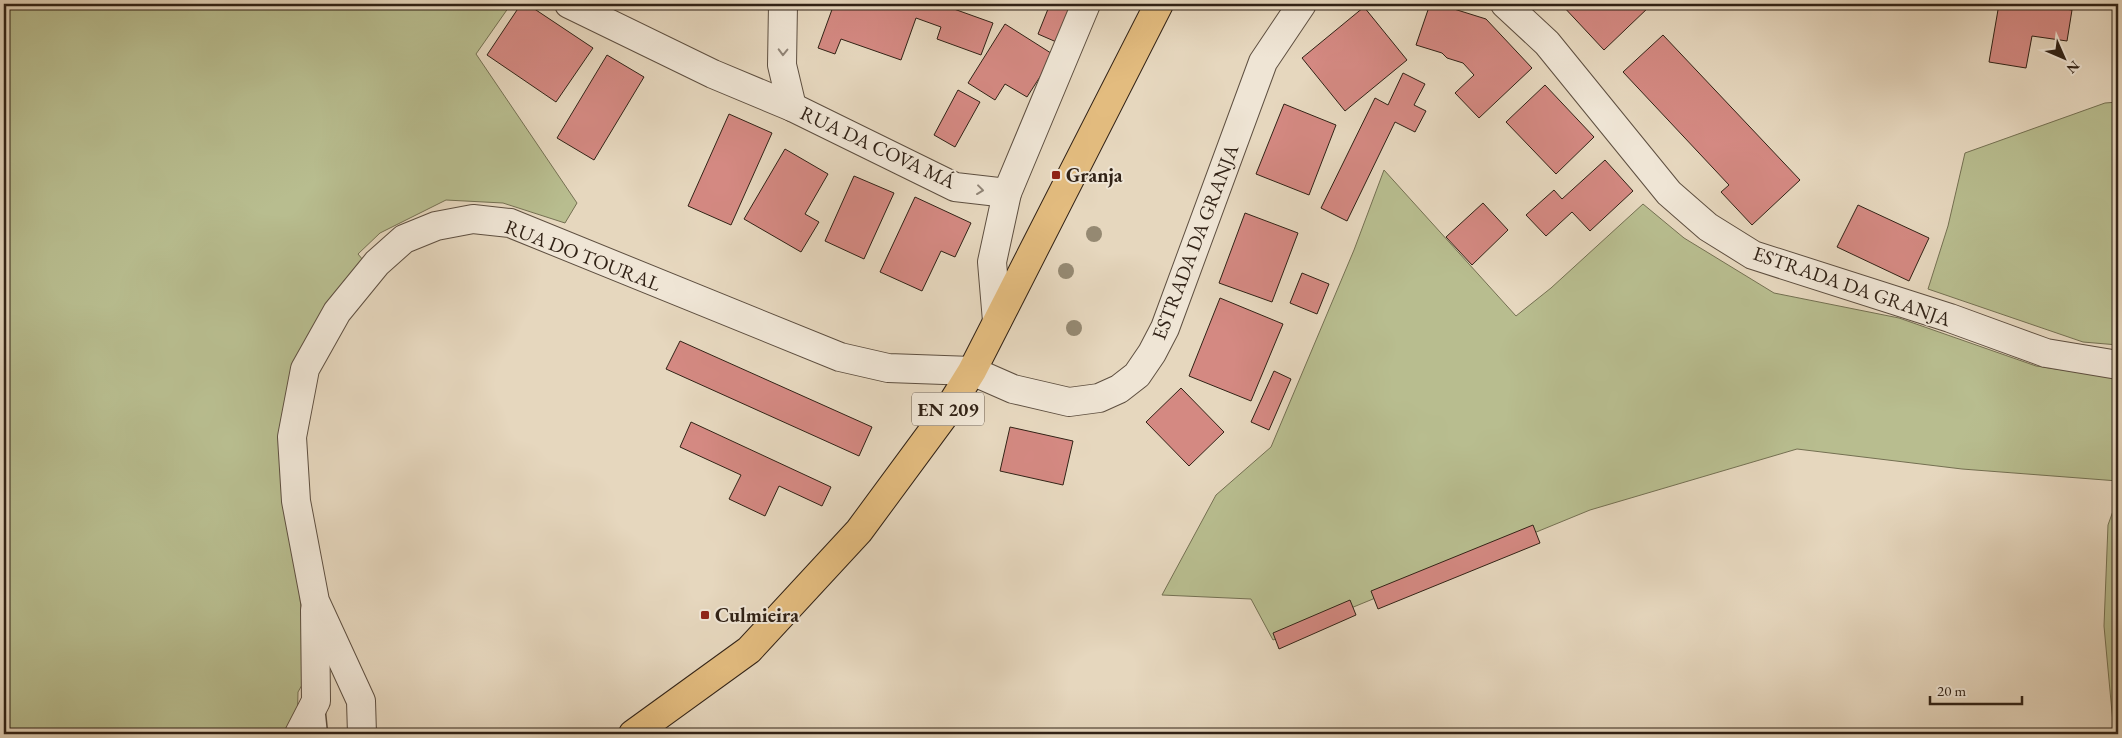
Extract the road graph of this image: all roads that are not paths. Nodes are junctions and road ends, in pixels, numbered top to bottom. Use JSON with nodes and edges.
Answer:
{"nodes":[{"id":1,"x":568,"y":4,"type":"edge"},
{"id":2,"x":783,"y":4,"type":"edge"},
{"id":3,"x":1086,"y":4,"type":"edge"},
{"id":4,"x":1159,"y":4,"type":"edge"},
{"id":5,"x":1302,"y":4,"type":"edge"},
{"id":6,"x":1506,"y":4,"type":"edge"},
{"id":7,"x":792,"y":107,"type":"junction"},
{"id":8,"x":1007,"y":193,"type":"junction"},
{"id":9,"x":997,"y":321,"type":"junction"},
{"id":10,"x":2118,"y":365,"type":"edge"},
{"id":11,"x":972,"y":371,"type":"junction"},
{"id":12,"x":315,"y":601,"type":"junction"},
{"id":13,"x":316,"y":701,"type":"junction"},
{"id":14,"x":299,"y":734,"type":"edge"},
{"id":15,"x":319,"y":734,"type":"edge"},
{"id":16,"x":362,"y":734,"type":"edge"},
{"id":17,"x":633,"y":734,"type":"edge"}],
"edges":[{"from":1,"to":7,"type":"street"},
{"from":2,"to":7,"type":"street","name":"RUA DA COVA MÁ","one_way":true},
{"from":3,"to":8,"type":"street"},
{"from":4,"to":9,"type":"main road","number":"EN 209"},
{"from":5,"to":11,"type":"street","name":"ESTRADA DA GRANJA"},
{"from":6,"to":10,"type":"street","name":"ESTRADA DA GRANJA"},
{"from":7,"to":8,"type":"street","name":"RUA DA COVA MÁ","one_way":true},
{"from":8,"to":9,"type":"street"},
{"from":9,"to":11,"type":"main road","number":"EN 209"},
{"from":11,"to":12,"type":"street","name":"RUA DO TOURAL","number":"EN 209"},
{"from":11,"to":17,"type":"main road","number":"EN 209"},
{"from":12,"to":13,"type":"street","name":"RUA DO TOURAL","number":"EN 209"},
{"from":12,"to":16,"type":"street","name":"RUA DO TOURAL","number":"EN 209"},
{"from":13,"to":14,"type":"street","name":"RUA DO TOURAL","number":"EN 209"},
{"from":13,"to":15,"type":"lane"}]}
